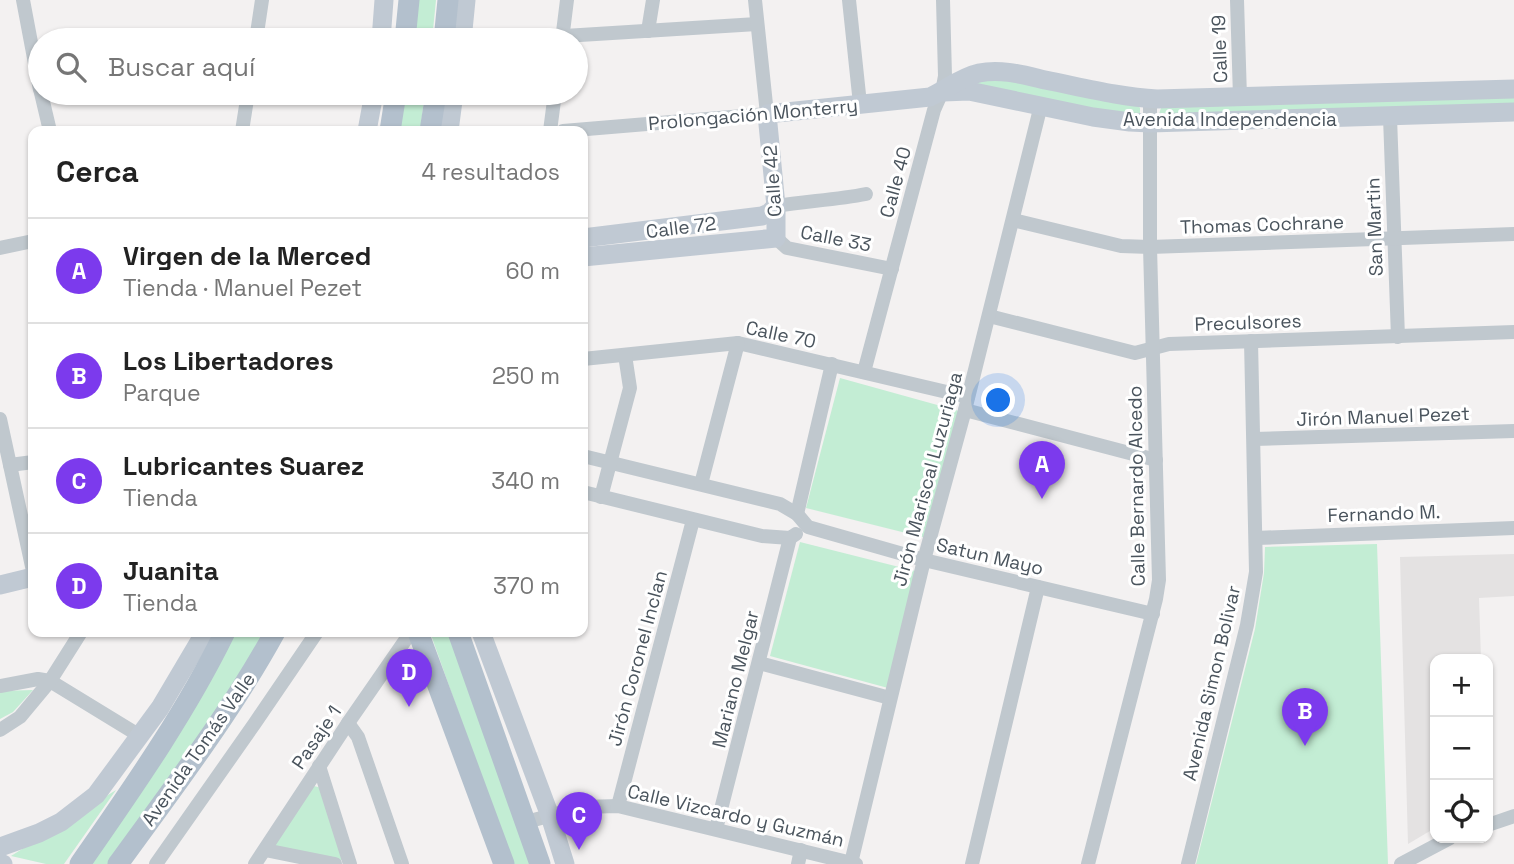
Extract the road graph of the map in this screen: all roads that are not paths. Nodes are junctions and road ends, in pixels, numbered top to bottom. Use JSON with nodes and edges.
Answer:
{"nodes":[{"id":1,"x":23,"y":0,"type":"edge"},
{"id":2,"x":262,"y":0,"type":"edge"},
{"id":3,"x":384,"y":0,"type":"edge"},
{"id":4,"x":409,"y":0,"type":"edge"},
{"id":5,"x":448,"y":0,"type":"edge"},
{"id":6,"x":466,"y":0,"type":"edge"},
{"id":7,"x":567,"y":0,"type":"edge"},
{"id":8,"x":653,"y":0,"type":"edge"},
{"id":9,"x":755,"y":0,"type":"edge"},
{"id":10,"x":849,"y":0,"type":"edge"},
{"id":11,"x":943,"y":0,"type":"edge"},
{"id":12,"x":1237,"y":0,"type":"edge"},
{"id":13,"x":757,"y":24,"type":"junction"},
{"id":14,"x":28,"y":28,"type":"edge"},
{"id":15,"x":258,"y":28,"type":"edge"},
{"id":16,"x":382,"y":28,"type":"edge"},
{"id":17,"x":406,"y":28,"type":"edge"},
{"id":18,"x":445,"y":28,"type":"edge"},
{"id":19,"x":463,"y":28,"type":"edge"},
{"id":20,"x":563,"y":28,"type":"edge"},
{"id":21,"x":648,"y":31,"type":"junction"},
{"id":22,"x":588,"y":36,"type":"edge"},
{"id":23,"x":1514,"y":89,"type":"edge"},
{"id":24,"x":942,"y":92,"type":"junction"},
{"id":25,"x":1240,"y":97,"type":"junction"},
{"id":26,"x":1150,"y":99,"type":"junction"},
{"id":27,"x":860,"y":104,"type":"junction"},
{"id":28,"x":44,"y":105,"type":"edge"},
{"id":29,"x":246,"y":105,"type":"edge"},
{"id":30,"x":372,"y":105,"type":"edge"},
{"id":31,"x":394,"y":105,"type":"edge"},
{"id":32,"x":434,"y":105,"type":"edge"},
{"id":33,"x":452,"y":105,"type":"edge"},
{"id":34,"x":553,"y":105,"type":"edge"},
{"id":35,"x":1041,"y":105,"type":"junction"},
{"id":36,"x":1514,"y":112,"type":"edge"},
{"id":37,"x":767,"y":114,"type":"junction"},
{"id":38,"x":1391,"y":117,"type":"junction"},
{"id":39,"x":1150,"y":123,"type":"junction"},
{"id":40,"x":49,"y":126,"type":"edge"},
{"id":41,"x":244,"y":126,"type":"edge"},
{"id":42,"x":368,"y":126,"type":"edge"},
{"id":43,"x":391,"y":126,"type":"edge"},
{"id":44,"x":431,"y":126,"type":"edge"},
{"id":45,"x":450,"y":126,"type":"edge"},
{"id":46,"x":551,"y":126,"type":"edge"},
{"id":47,"x":588,"y":129,"type":"edge"},
{"id":48,"x":866,"y":194,"type":"dead end"},
{"id":49,"x":775,"y":206,"type":"junction"},
{"id":50,"x":749,"y":219,"type":"junction"},
{"id":51,"x":1013,"y":220,"type":"junction"},
{"id":52,"x":1514,"y":234,"type":"edge"},
{"id":53,"x":588,"y":237,"type":"edge"},
{"id":54,"x":776,"y":238,"type":"junction"},
{"id":55,"x":1394,"y":239,"type":"junction"},
{"id":56,"x":750,"y":240,"type":"junction"},
{"id":57,"x":28,"y":242,"type":"edge"},
{"id":58,"x":1150,"y":247,"type":"junction"},
{"id":59,"x":0,"y":248,"type":"edge"},
{"id":60,"x":588,"y":256,"type":"edge"},
{"id":61,"x":892,"y":270,"type":"junction"},
{"id":62,"x":989,"y":316,"type":"junction"},
{"id":63,"x":1514,"y":332,"type":"edge"},
{"id":64,"x":1398,"y":337,"type":"junction"},
{"id":65,"x":1251,"y":341,"type":"junction"},
{"id":66,"x":738,"y":343,"type":"junction"},
{"id":67,"x":1153,"y":349,"type":"junction"},
{"id":68,"x":625,"y":355,"type":"junction"},
{"id":69,"x":588,"y":359,"type":"edge"},
{"id":70,"x":832,"y":364,"type":"junction"},
{"id":71,"x":864,"y":372,"type":"junction"},
{"id":72,"x":967,"y":404,"type":"junction"},
{"id":73,"x":0,"y":419,"type":"edge"},
{"id":74,"x":1514,"y":431,"type":"edge"},
{"id":75,"x":1254,"y":439,"type":"junction"},
{"id":76,"x":588,"y":457,"type":"edge"},
{"id":77,"x":1156,"y":460,"type":"junction"},
{"id":78,"x":610,"y":462,"type":"junction"},
{"id":79,"x":28,"y":463,"type":"edge"},
{"id":80,"x":10,"y":465,"type":"junction"},
{"id":81,"x":701,"y":484,"type":"junction"},
{"id":82,"x":588,"y":493,"type":"edge"},
{"id":83,"x":601,"y":497,"type":"junction"},
{"id":84,"x":797,"y":514,"type":"junction"},
{"id":85,"x":693,"y":520,"type":"junction"},
{"id":86,"x":808,"y":527,"type":"junction"},
{"id":87,"x":1514,"y":528,"type":"edge"},
{"id":88,"x":790,"y":538,"type":"junction"},
{"id":89,"x":1256,"y":538,"type":"junction"},
{"id":90,"x":28,"y":548,"type":"edge"},
{"id":91,"x":923,"y":560,"type":"junction"},
{"id":92,"x":28,"y":578,"type":"edge"},
{"id":93,"x":0,"y":585,"type":"edge"},
{"id":94,"x":1038,"y":587,"type":"junction"},
{"id":95,"x":1153,"y":614,"type":"junction"},
{"id":96,"x":78,"y":637,"type":"edge"},
{"id":97,"x":202,"y":637,"type":"edge"},
{"id":98,"x":222,"y":637,"type":"edge"},
{"id":99,"x":272,"y":637,"type":"edge"},
{"id":100,"x":314,"y":637,"type":"edge"},
{"id":101,"x":408,"y":637,"type":"edge"},
{"id":102,"x":420,"y":637,"type":"edge"},
{"id":103,"x":460,"y":637,"type":"edge"},
{"id":104,"x":483,"y":637,"type":"edge"},
{"id":105,"x":759,"y":663,"type":"junction"},
{"id":106,"x":50,"y":681,"type":"junction"},
{"id":107,"x":0,"y":686,"type":"edge"},
{"id":108,"x":890,"y":698,"type":"junction"},
{"id":109,"x":348,"y":723,"type":"junction"},
{"id":110,"x":0,"y":730,"type":"edge"},
{"id":111,"x":140,"y":736,"type":"junction"},
{"id":112,"x":320,"y":766,"type":"junction"},
{"id":113,"x":618,"y":806,"type":"junction"},
{"id":114,"x":550,"y":816,"type":"junction"},
{"id":115,"x":1514,"y":816,"type":"edge"},
{"id":116,"x":526,"y":822,"type":"junction"},
{"id":117,"x":1493,"y":823,"type":"edge"},
{"id":118,"x":716,"y":830,"type":"junction"},
{"id":119,"x":1441,"y":843,"type":"edge"},
{"id":120,"x":0,"y":847,"type":"edge"},
{"id":121,"x":265,"y":850,"type":"junction"},
{"id":122,"x":799,"y":857,"type":"edge"},
{"id":123,"x":853,"y":863,"type":"edge"},
{"id":124,"x":80,"y":864,"type":"edge"},
{"id":125,"x":118,"y":864,"type":"edge"},
{"id":126,"x":156,"y":864,"type":"edge"},
{"id":127,"x":255,"y":864,"type":"edge"},
{"id":128,"x":335,"y":864,"type":"edge"},
{"id":129,"x":350,"y":864,"type":"edge"},
{"id":130,"x":402,"y":864,"type":"edge"},
{"id":131,"x":505,"y":864,"type":"edge"},
{"id":132,"x":540,"y":864,"type":"edge"},
{"id":133,"x":565,"y":864,"type":"edge"},
{"id":134,"x":972,"y":864,"type":"edge"},
{"id":135,"x":1088,"y":864,"type":"edge"},
{"id":136,"x":1188,"y":864,"type":"edge"},
{"id":137,"x":1401,"y":864,"type":"edge"}],
"edges":[{"from":1,"to":14,"type":"street"},
{"from":2,"to":15,"type":"street"},
{"from":3,"to":16,"type":"street"},
{"from":4,"to":17,"type":"main road"},
{"from":5,"to":18,"type":"main road"},
{"from":6,"to":19,"type":"street"},
{"from":7,"to":20,"type":"street"},
{"from":8,"to":21,"type":"street"},
{"from":9,"to":13,"type":"street","name":"Calle 42"},
{"from":10,"to":27,"type":"street"},
{"from":11,"to":24,"type":"street","name":"Calle 40"},
{"from":12,"to":25,"type":"street","name":"Calle 19"},
{"from":13,"to":21,"type":"street"},
{"from":13,"to":37,"type":"street","name":"Calle 42"},
{"from":21,"to":22,"type":"street"},
{"from":23,"to":25,"type":"street","name":"Avenida Independencia"},
{"from":24,"to":26,"type":"street","name":"Avenida Independencia"},
{"from":24,"to":27,"type":"street","name":"Prolongación Monterry"},
{"from":24,"to":35,"type":"street","name":"Avenida Independencia"},
{"from":24,"to":61,"type":"street","name":"Calle 40"},
{"from":25,"to":26,"type":"street","name":"Avenida Independencia"},
{"from":26,"to":39,"type":"street","name":"Calle Bernardo Alcedo"},
{"from":27,"to":37,"type":"street","name":"Prolongación Monterry"},
{"from":28,"to":40,"type":"street"},
{"from":29,"to":41,"type":"street"},
{"from":30,"to":42,"type":"street"},
{"from":31,"to":43,"type":"main road"},
{"from":32,"to":44,"type":"main road"},
{"from":33,"to":45,"type":"street"},
{"from":34,"to":46,"type":"street"},
{"from":35,"to":39,"type":"street","name":"Avenida Independencia"},
{"from":35,"to":51,"type":"street","name":"Jirón Mariscal Luzuriaga"},
{"from":36,"to":38,"type":"street","name":"Avenida Independencia"},
{"from":37,"to":47,"type":"street","name":"Prolongación Monterry"},
{"from":37,"to":49,"type":"street","name":"Calle 42"},
{"from":38,"to":39,"type":"street","name":"Avenida Independencia"},
{"from":38,"to":55,"type":"street","name":"San Martin"},
{"from":39,"to":58,"type":"street","name":"Calle Bernardo Alcedo"},
{"from":48,"to":49,"type":"street","name":"Calle 33"},
{"from":49,"to":50,"type":"street","name":"Calle 72"},
{"from":49,"to":54,"type":"street","name":"Calle 42"},
{"from":50,"to":53,"type":"street","name":"Calle 72"},
{"from":50,"to":56,"type":"street"},
{"from":51,"to":58,"type":"street","name":"Thomas Cochrane"},
{"from":51,"to":62,"type":"street","name":"Jirón Mariscal Luzuriaga"},
{"from":52,"to":55,"type":"street","name":"Thomas Cochrane"},
{"from":54,"to":56,"type":"street"},
{"from":54,"to":61,"type":"street","name":"Calle 33"},
{"from":55,"to":58,"type":"street","name":"Thomas Cochrane"},
{"from":55,"to":64,"type":"street","name":"San Martin"},
{"from":56,"to":60,"type":"street"},
{"from":57,"to":59,"type":"street"},
{"from":58,"to":67,"type":"street","name":"Calle Bernardo Alcedo"},
{"from":61,"to":71,"type":"street","name":"Calle 40"},
{"from":62,"to":67,"type":"street","name":"Preculsores"},
{"from":62,"to":72,"type":"street","name":"Jirón Mariscal Luzuriaga"},
{"from":63,"to":64,"type":"street","name":"Preculsores"},
{"from":64,"to":65,"type":"street","name":"Preculsores"},
{"from":65,"to":67,"type":"street","name":"Preculsores"},
{"from":65,"to":75,"type":"street","name":"Avenida Simon Bolivar"},
{"from":66,"to":68,"type":"street","name":"Calle 70"},
{"from":66,"to":70,"type":"street","name":"Calle 70"},
{"from":66,"to":81,"type":"street"},
{"from":67,"to":77,"type":"street","name":"Calle Bernardo Alcedo"},
{"from":68,"to":69,"type":"street","name":"Calle 70"},
{"from":68,"to":78,"type":"street"},
{"from":70,"to":71,"type":"street","name":"Calle 70"},
{"from":70,"to":84,"type":"street"},
{"from":71,"to":72,"type":"street","name":"Calle 70"},
{"from":72,"to":77,"type":"street","name":"Calle 70"},
{"from":72,"to":91,"type":"street","name":"Jirón Mariscal Luzuriaga"},
{"from":73,"to":80,"type":"street"},
{"from":74,"to":75,"type":"street","name":"Jirón Manuel Pezet"},
{"from":75,"to":89,"type":"street","name":"Avenida Simon Bolivar"},
{"from":76,"to":78,"type":"street"},
{"from":77,"to":95,"type":"street","name":"Calle Bernardo Alcedo"},
{"from":78,"to":81,"type":"street"},
{"from":78,"to":83,"type":"street"},
{"from":79,"to":80,"type":"street"},
{"from":80,"to":90,"type":"street"},
{"from":81,"to":84,"type":"street"},
{"from":82,"to":83,"type":"street"},
{"from":83,"to":85,"type":"street"},
{"from":84,"to":86,"type":"street"},
{"from":85,"to":88,"type":"street"},
{"from":85,"to":113,"type":"street","name":"Jirón Coronel Inclan"},
{"from":86,"to":88,"type":"street"},
{"from":86,"to":91,"type":"street","name":"Satun Mayo"},
{"from":87,"to":89,"type":"street","name":"Fernando M."},
{"from":88,"to":105,"type":"street","name":"Mariano Melgar"},
{"from":89,"to":136,"type":"street","name":"Avenida Simon Bolivar"},
{"from":91,"to":94,"type":"street","name":"Satun Mayo"},
{"from":91,"to":108,"type":"street","name":"Jirón Mariscal Luzuriaga"},
{"from":92,"to":93,"type":"street"},
{"from":94,"to":95,"type":"street","name":"Satun Mayo"},
{"from":94,"to":134,"type":"street"},
{"from":95,"to":135,"type":"street","name":"Calle Bernardo Alcedo"},
{"from":96,"to":106,"type":"street"},
{"from":97,"to":111,"type":"street"},
{"from":98,"to":124,"type":"main road","name":"Avenida Tomás Valle"},
{"from":99,"to":125,"type":"main road","name":"Avenida Tomás Valle"},
{"from":100,"to":126,"type":"street"},
{"from":101,"to":109,"type":"street","name":"Pasaje 1"},
{"from":102,"to":131,"type":"main road"},
{"from":103,"to":116,"type":"main road"},
{"from":104,"to":114,"type":"street"},
{"from":105,"to":108,"type":"street"},
{"from":105,"to":118,"type":"street","name":"Mariano Melgar"},
{"from":106,"to":107,"type":"street"},
{"from":106,"to":110,"type":"street"},
{"from":106,"to":111,"type":"street"},
{"from":108,"to":123,"type":"street","name":"Jirón Mariscal Luzuriaga"},
{"from":109,"to":112,"type":"street","name":"Pasaje 1"},
{"from":109,"to":130,"type":"street"},
{"from":111,"to":120,"type":"street"},
{"from":112,"to":121,"type":"street","name":"Pasaje 1"},
{"from":112,"to":129,"type":"street"},
{"from":113,"to":114,"type":"street","name":"Calle Vizcardo y Guzmán"},
{"from":113,"to":118,"type":"street","name":"Calle Vizcardo y Guzmán"},
{"from":114,"to":116,"type":"street","name":"Calle Vizcardo y Guzmán"},
{"from":114,"to":133,"type":"street"},
{"from":115,"to":117,"type":"street"},
{"from":116,"to":132,"type":"main road"},
{"from":118,"to":122,"type":"street","name":"Calle Vizcardo y Guzmán"},
{"from":119,"to":137,"type":"street"},
{"from":121,"to":127,"type":"street","name":"Pasaje 1"},
{"from":121,"to":128,"type":"street"},
{"from":122,"to":123,"type":"street","name":"Calle Vizcardo y Guzmán"}]}
